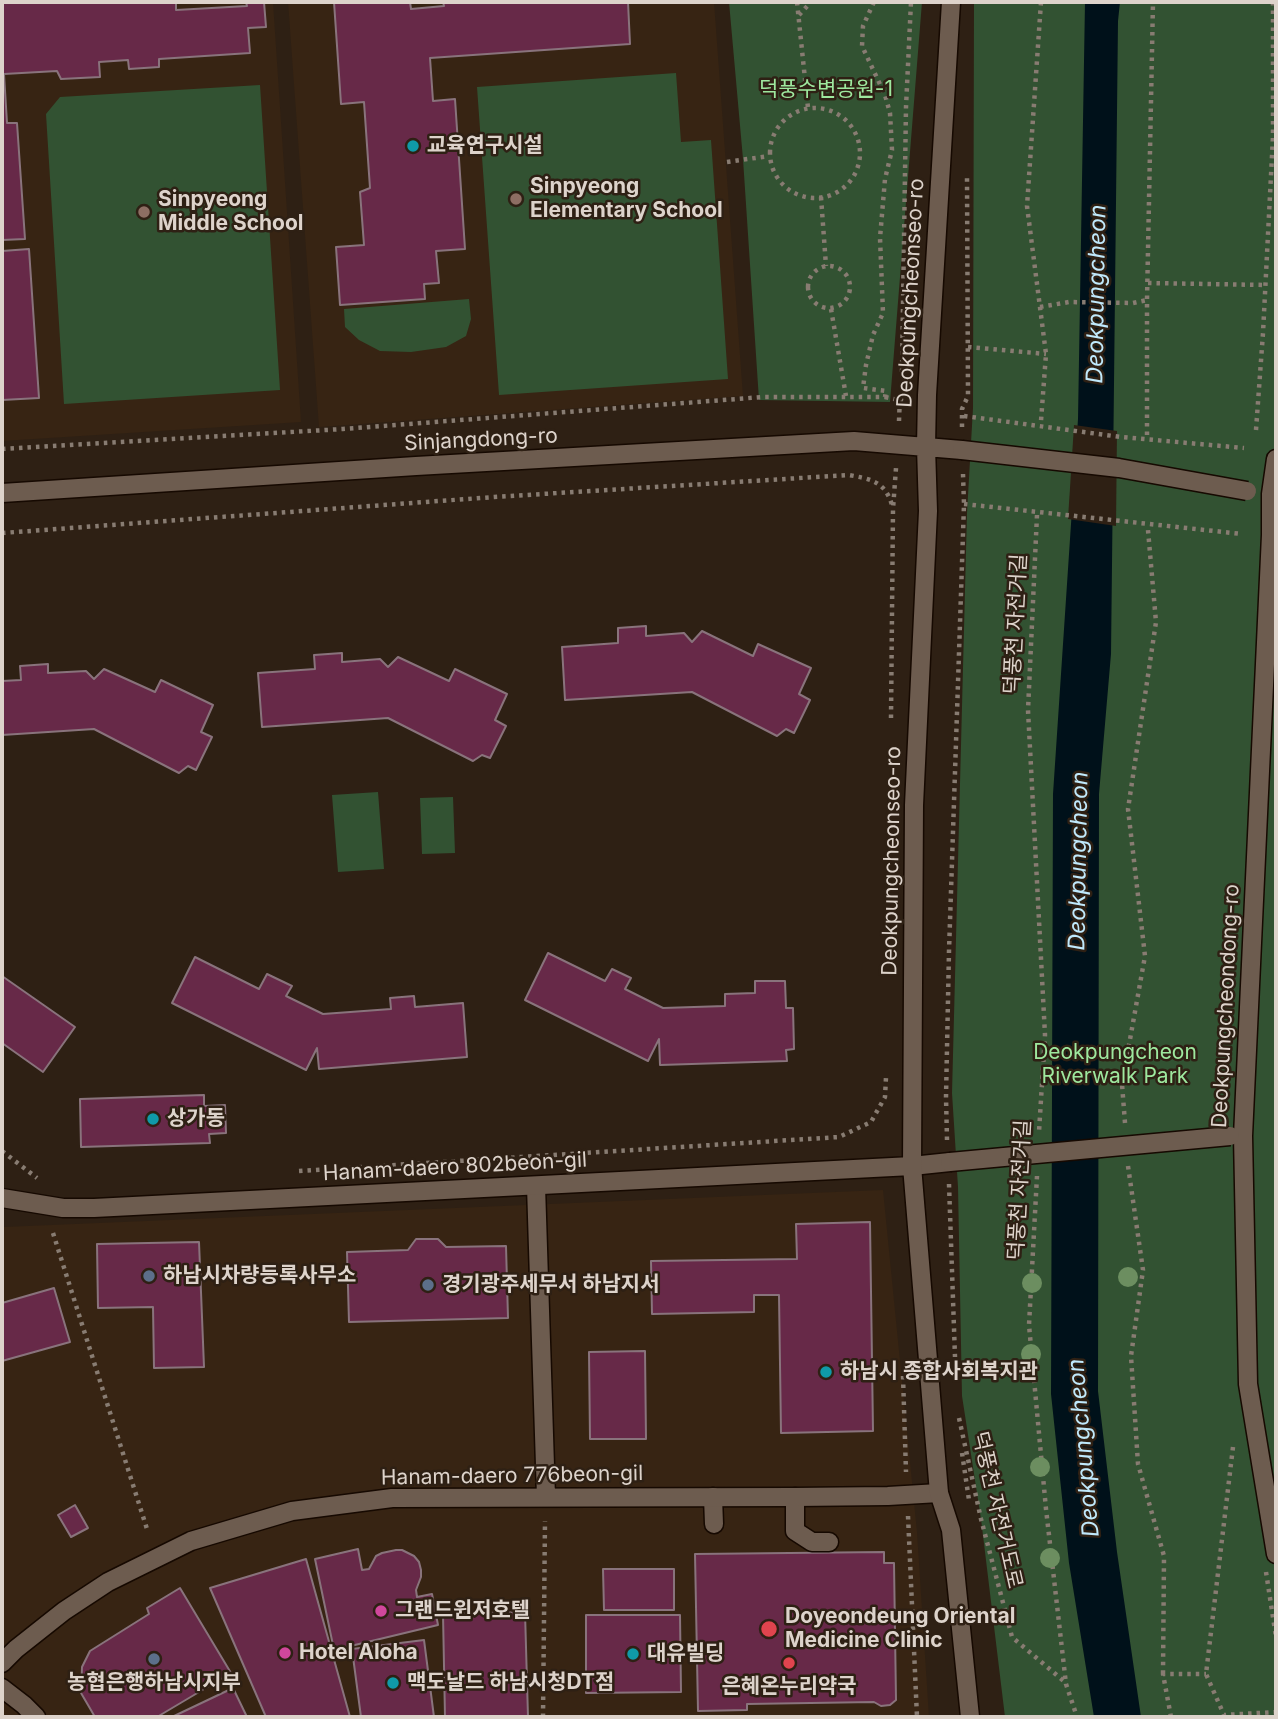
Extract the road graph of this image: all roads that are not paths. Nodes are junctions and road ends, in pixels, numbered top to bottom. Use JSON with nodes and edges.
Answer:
{"nodes":[{"id":1,"x":951,"y":2,"type":"edge"},
{"id":2,"x":926,"y":447,"type":"junction"},
{"id":3,"x":1276,"y":458,"type":"edge"},
{"id":4,"x":2,"y":493,"type":"edge"},
{"id":5,"x":1274,"y":494,"type":"edge"},
{"id":6,"x":1237,"y":1136,"type":"junction"},
{"id":7,"x":912,"y":1166,"type":"junction"},
{"id":8,"x":536,"y":1186,"type":"junction"},
{"id":9,"x":2,"y":1198,"type":"edge"},
{"id":10,"x":939,"y":1493,"type":"junction"},
{"id":11,"x":546,"y":1497,"type":"junction"},
{"id":12,"x":713,"y":1497,"type":"junction"},
{"id":13,"x":795,"y":1497,"type":"junction"},
{"id":14,"x":714,"y":1524,"type":"dead end"},
{"id":15,"x":829,"y":1542,"type":"dead end"},
{"id":16,"x":1276,"y":1554,"type":"edge"},
{"id":17,"x":2,"y":1663,"type":"edge"},
{"id":18,"x":2,"y":1688,"type":"edge"},
{"id":19,"x":36,"y":1717,"type":"edge"},
{"id":20,"x":970,"y":1717,"type":"edge"}],
"edges":[{"from":1,"to":2,"type":"street","name":"Deokpungcheonseo-ro"},
{"from":2,"to":4,"type":"street","name":"Sinjangdong-ro"},
{"from":2,"to":5,"type":"street","name":"Sinjangdong-ro","bridge":true},
{"from":2,"to":7,"type":"street","name":"Deokpungcheonseo-ro"},
{"from":3,"to":5,"type":"street","name":"Deokpungcheondong-ro"},
{"from":5,"to":6,"type":"street","name":"Deokpungcheondong-ro"},
{"from":6,"to":7,"type":"street","name":"Hanam-daero 802beon-gil","bridge":true},
{"from":6,"to":16,"type":"street","name":"Deokpungcheondong-ro"},
{"from":7,"to":8,"type":"street","name":"Hanam-daero 802beon-gil"},
{"from":7,"to":10,"type":"street","name":"Deokpungcheonseo-ro"},
{"from":8,"to":9,"type":"street","name":"Hanam-daero 802beon-gil"},
{"from":8,"to":11,"type":"street"},
{"from":10,"to":13,"type":"street","name":"Hanam-daero 776beon-gil"},
{"from":10,"to":20,"type":"street","name":"Deokpungcheonseo-ro"},
{"from":11,"to":12,"type":"street","name":"Hanam-daero 776beon-gil"},
{"from":11,"to":17,"type":"street","name":"Hanam-daero 776beon-gil"},
{"from":12,"to":13,"type":"street","name":"Hanam-daero 776beon-gil"},
{"from":12,"to":14,"type":"street"},
{"from":13,"to":15,"type":"street"},
{"from":18,"to":19,"type":"street"}]}
